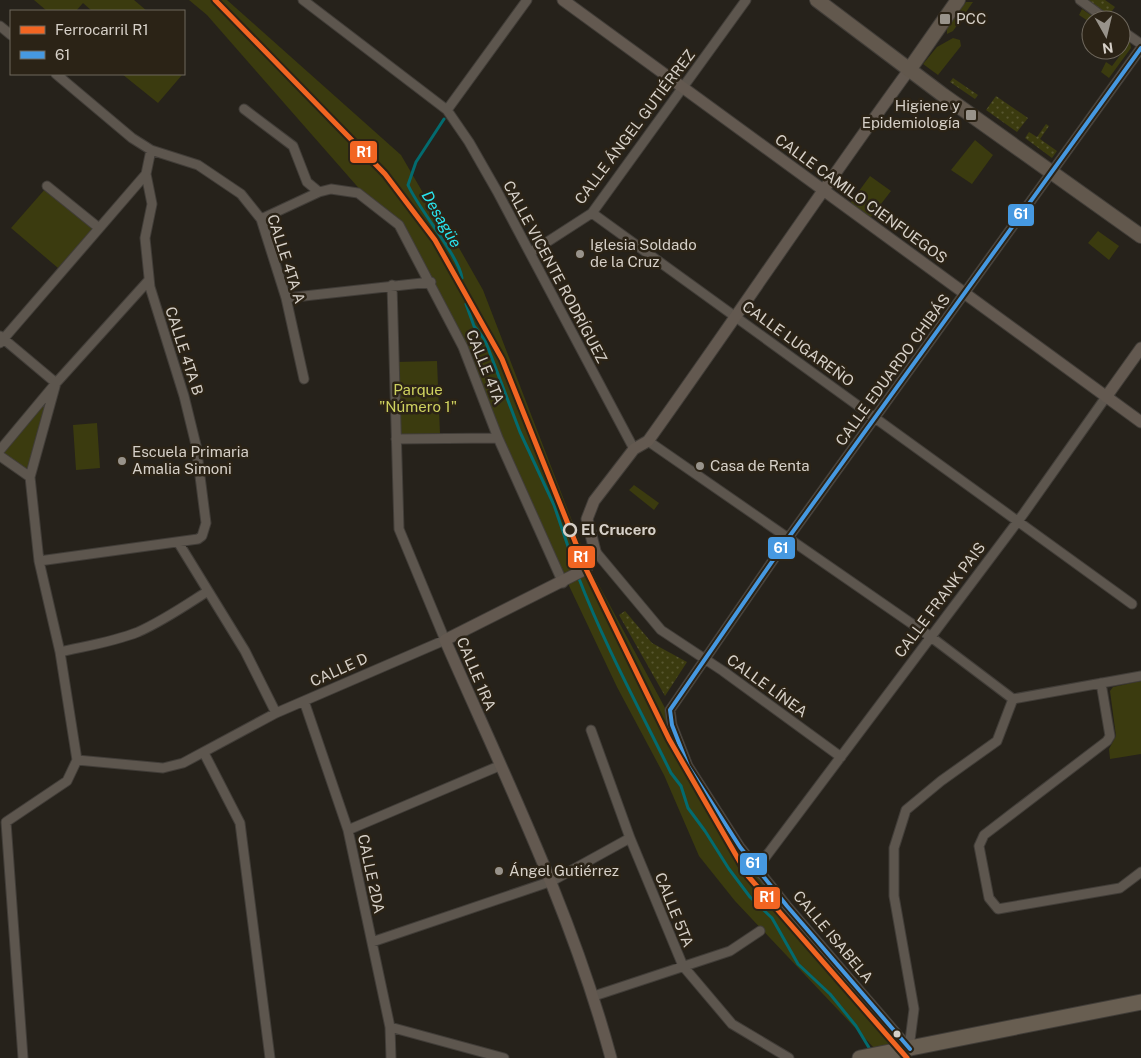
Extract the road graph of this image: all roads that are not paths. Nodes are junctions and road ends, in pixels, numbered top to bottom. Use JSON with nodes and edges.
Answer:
{"nodes":[{"id":1,"x":527,"y":0,"type":"edge"},
{"id":2,"x":563,"y":0,"type":"edge"},
{"id":3,"x":746,"y":0,"type":"edge"},
{"id":4,"x":817,"y":0,"type":"edge"},
{"id":5,"x":958,"y":0,"type":"edge"},
{"id":6,"x":1080,"y":0,"type":"edge"},
{"id":7,"x":307,"y":1,"type":"edge"},
{"id":8,"x":1094,"y":10,"type":"edge"},
{"id":9,"x":0,"y":26,"type":"edge"},
{"id":10,"x":10,"y":35,"type":"edge"},
{"id":11,"x":1131,"y":38,"type":"edge"},
{"id":12,"x":1141,"y":46,"type":"edge"},
{"id":13,"x":909,"y":70,"type":"junction"},
{"id":14,"x":57,"y":75,"type":"edge"},
{"id":15,"x":683,"y":87,"type":"junction"},
{"id":16,"x":244,"y":109,"type":"dead end"},
{"id":17,"x":447,"y":110,"type":"junction"},
{"id":18,"x":151,"y":150,"type":"junction"},
{"id":19,"x":1051,"y":172,"type":"junction"},
{"id":20,"x":146,"y":174,"type":"junction"},
{"id":21,"x":47,"y":186,"type":"dead end"},
{"id":22,"x":822,"y":189,"type":"junction"},
{"id":23,"x":319,"y":192,"type":"junction"},
{"id":24,"x":592,"y":212,"type":"junction"},
{"id":25,"x":261,"y":219,"type":"junction"},
{"id":26,"x":99,"y":228,"type":"junction"},
{"id":27,"x":1141,"y":236,"type":"edge"},
{"id":28,"x":530,"y":253,"type":"junction"},
{"id":29,"x":149,"y":280,"type":"junction"},
{"id":30,"x":431,"y":282,"type":"junction"},
{"id":31,"x":392,"y":285,"type":"junction"},
{"id":32,"x":965,"y":294,"type":"junction"},
{"id":33,"x":286,"y":298,"type":"junction"},
{"id":34,"x":736,"y":316,"type":"junction"},
{"id":35,"x":1,"y":339,"type":"edge"},
{"id":36,"x":1141,"y":348,"type":"edge"},
{"id":37,"x":304,"y":379,"type":"dead end"},
{"id":38,"x":56,"y":383,"type":"junction"},
{"id":39,"x":1106,"y":397,"type":"junction"},
{"id":40,"x":876,"y":418,"type":"junction"},
{"id":41,"x":1141,"y":422,"type":"edge"},
{"id":42,"x":498,"y":438,"type":"junction"},
{"id":43,"x":396,"y":439,"type":"junction"},
{"id":44,"x":648,"y":441,"type":"junction"},
{"id":45,"x":634,"y":449,"type":"junction"},
{"id":46,"x":0,"y":450,"type":"edge"},
{"id":47,"x":0,"y":456,"type":"edge"},
{"id":48,"x":30,"y":478,"type":"junction"},
{"id":49,"x":1018,"y":520,"type":"junction"},
{"id":50,"x":789,"y":537,"type":"junction"},
{"id":51,"x":178,"y":542,"type":"junction"},
{"id":52,"x":595,"y":551,"type":"junction"},
{"id":53,"x":39,"y":561,"type":"junction"},
{"id":54,"x":566,"y":581,"type":"junction"},
{"id":55,"x":208,"y":591,"type":"junction"},
{"id":56,"x":1132,"y":604,"type":"dead end"},
{"id":57,"x":931,"y":637,"type":"junction"},
{"id":58,"x":444,"y":640,"type":"junction"},
{"id":59,"x":60,"y":652,"type":"junction"},
{"id":60,"x":704,"y":658,"type":"junction"},
{"id":61,"x":1141,"y":676,"type":"edge"},
{"id":62,"x":1101,"y":683,"type":"junction"},
{"id":63,"x":1013,"y":699,"type":"junction"},
{"id":64,"x":304,"y":701,"type":"junction"},
{"id":65,"x":670,"y":710,"type":"joint"},
{"id":66,"x":276,"y":713,"type":"junction"},
{"id":67,"x":591,"y":730,"type":"dead end"},
{"id":68,"x":204,"y":753,"type":"junction"},
{"id":69,"x":841,"y":756,"type":"junction"},
{"id":70,"x":77,"y":760,"type":"junction"},
{"id":71,"x":500,"y":766,"type":"junction"},
{"id":72,"x":348,"y":830,"type":"junction"},
{"id":73,"x":630,"y":838,"type":"junction"},
{"id":74,"x":758,"y":867,"type":"junction"},
{"id":75,"x":1141,"y":872,"type":"edge"},
{"id":76,"x":552,"y":882,"type":"junction"},
{"id":77,"x":760,"y":931,"type":"dead end"},
{"id":78,"x":372,"y":942,"type":"junction"},
{"id":79,"x":683,"y":966,"type":"junction"},
{"id":80,"x":594,"y":996,"type":"junction"},
{"id":81,"x":1141,"y":1002,"type":"edge"},
{"id":82,"x":390,"y":1028,"type":"junction"},
{"id":83,"x":909,"y":1048,"type":"junction"},
{"id":84,"x":872,"y":1056,"type":"edge"},
{"id":85,"x":23,"y":1058,"type":"edge"},
{"id":86,"x":270,"y":1058,"type":"edge"},
{"id":87,"x":391,"y":1058,"type":"edge"},
{"id":88,"x":504,"y":1058,"type":"edge"},
{"id":89,"x":611,"y":1058,"type":"edge"},
{"id":90,"x":789,"y":1058,"type":"edge"}],
"edges":[{"from":1,"to":17,"type":"street"},
{"from":2,"to":15,"type":"street","name":"CALLE CAMILO CIENFUEGOS"},
{"from":3,"to":15,"type":"street","name":"CALLE ÁNGEL GUTIÉRREZ"},
{"from":4,"to":13,"type":"main road"},
{"from":5,"to":13,"type":"main road"},
{"from":6,"to":8,"type":"street"},
{"from":7,"to":17,"type":"street"},
{"from":9,"to":10,"type":"street"},
{"from":11,"to":12,"type":"street"},
{"from":12,"to":19,"type":"street","name":"CALLE EDUARDO CHIBÁS"},
{"from":13,"to":19,"type":"main road"},
{"from":13,"to":22,"type":"street"},
{"from":14,"to":18,"type":"street","name":"CALLE 4TA A"},
{"from":15,"to":22,"type":"street","name":"CALLE CAMILO CIENFUEGOS"},
{"from":15,"to":24,"type":"street","name":"CALLE ÁNGEL GUTIÉRREZ"},
{"from":16,"to":23,"type":"street"},
{"from":17,"to":28,"type":"street","name":"CALLE VICENTE RODRÍGUEZ"},
{"from":18,"to":20,"type":"street","name":"CALLE 4TA B"},
{"from":18,"to":25,"type":"street","name":"CALLE 4TA A"},
{"from":19,"to":27,"type":"main road"},
{"from":19,"to":32,"type":"street","name":"CALLE EDUARDO CHIBÁS"},
{"from":20,"to":26,"type":"street"},
{"from":20,"to":29,"type":"street","name":"CALLE 4TA B"},
{"from":21,"to":26,"type":"street"},
{"from":22,"to":32,"type":"street","name":"CALLE CAMILO CIENFUEGOS"},
{"from":22,"to":34,"type":"street"},
{"from":23,"to":25,"type":"street","name":"CALLE 4TA"},
{"from":23,"to":30,"type":"street","name":"CALLE 4TA"},
{"from":24,"to":28,"type":"street","name":"CALLE ÁNGEL GUTIÉRREZ"},
{"from":24,"to":34,"type":"street","name":"CALLE LUGAREÑO"},
{"from":25,"to":33,"type":"street","name":"CALLE 4TA A"},
{"from":26,"to":35,"type":"street"},
{"from":28,"to":45,"type":"street","name":"CALLE VICENTE RODRÍGUEZ"},
{"from":29,"to":38,"type":"street"},
{"from":29,"to":51,"type":"street","name":"CALLE 4TA B"},
{"from":30,"to":31,"type":"street"},
{"from":30,"to":42,"type":"street","name":"CALLE 4TA"},
{"from":31,"to":33,"type":"street"},
{"from":31,"to":43,"type":"street","name":"CALLE 1RA"},
{"from":32,"to":39,"type":"street","name":"CALLE CAMILO CIENFUEGOS"},
{"from":32,"to":40,"type":"street","name":"CALLE EDUARDO CHIBÁS"},
{"from":33,"to":37,"type":"street","name":"CALLE 4TA A"},
{"from":34,"to":40,"type":"street","name":"CALLE LUGAREÑO"},
{"from":34,"to":44,"type":"street"},
{"from":35,"to":38,"type":"street"},
{"from":36,"to":39,"type":"street","name":"CALLE FRANK PAIS"},
{"from":38,"to":46,"type":"street"},
{"from":38,"to":48,"type":"street"},
{"from":39,"to":41,"type":"street","name":"CALLE CAMILO CIENFUEGOS"},
{"from":39,"to":49,"type":"street","name":"CALLE FRANK PAIS"},
{"from":40,"to":49,"type":"street","name":"CALLE LUGAREÑO"},
{"from":40,"to":50,"type":"street","name":"CALLE EDUARDO CHIBÁS"},
{"from":42,"to":43,"type":"street"},
{"from":42,"to":54,"type":"street","name":"CALLE 4TA"},
{"from":43,"to":58,"type":"street","name":"CALLE 1RA"},
{"from":44,"to":45,"type":"street"},
{"from":44,"to":50,"type":"street"},
{"from":45,"to":52,"type":"street"},
{"from":47,"to":48,"type":"street"},
{"from":48,"to":53,"type":"street"},
{"from":49,"to":56,"type":"street","name":"CALLE LUGAREÑO"},
{"from":49,"to":57,"type":"street","name":"CALLE FRANK PAIS"},
{"from":50,"to":57,"type":"street"},
{"from":50,"to":60,"type":"street","name":"CALLE EDUARDO CHIBÁS"},
{"from":51,"to":53,"type":"street"},
{"from":51,"to":55,"type":"street"},
{"from":52,"to":54,"type":"street","name":"CALLE D"},
{"from":52,"to":60,"type":"street","name":"CALLE LÍNEA"},
{"from":53,"to":59,"type":"street"},
{"from":54,"to":58,"type":"street","name":"CALLE D"},
{"from":55,"to":59,"type":"street"},
{"from":55,"to":66,"type":"street"},
{"from":57,"to":63,"type":"street"},
{"from":57,"to":69,"type":"street","name":"CALLE FRANK PAIS"},
{"from":58,"to":64,"type":"street","name":"CALLE D"},
{"from":58,"to":71,"type":"street","name":"CALLE 1RA"},
{"from":59,"to":70,"type":"street"},
{"from":60,"to":65,"type":"street","name":"CALLE EDUARDO CHIBÁS"},
{"from":60,"to":69,"type":"street","name":"CALLE LÍNEA"},
{"from":61,"to":62,"type":"street"},
{"from":62,"to":63,"type":"street"},
{"from":62,"to":75,"type":"street"},
{"from":63,"to":83,"type":"street"},
{"from":64,"to":66,"type":"street","name":"CALLE D"},
{"from":64,"to":72,"type":"street","name":"CALLE 2DA"},
{"from":65,"to":74,"type":"street","name":"CALLE ISABELA"},
{"from":66,"to":68,"type":"street","name":"CALLE D"},
{"from":67,"to":73,"type":"street","name":"CALLE 5TA"},
{"from":68,"to":70,"type":"street","name":"CALLE D"},
{"from":68,"to":86,"type":"street"},
{"from":69,"to":74,"type":"street","name":"CALLE FRANK PAIS"},
{"from":70,"to":85,"type":"street"},
{"from":71,"to":72,"type":"street"},
{"from":71,"to":76,"type":"street","name":"CALLE 1RA"},
{"from":72,"to":78,"type":"street","name":"CALLE 2DA"},
{"from":73,"to":76,"type":"street"},
{"from":73,"to":79,"type":"street","name":"CALLE 5TA"},
{"from":74,"to":83,"type":"street","name":"CALLE ISABELA"},
{"from":76,"to":78,"type":"street"},
{"from":76,"to":80,"type":"street","name":"CALLE 1RA"},
{"from":77,"to":79,"type":"street"},
{"from":78,"to":82,"type":"street","name":"CALLE 2DA"},
{"from":79,"to":80,"type":"street"},
{"from":79,"to":90,"type":"street","name":"CALLE 5TA"},
{"from":80,"to":89,"type":"street","name":"CALLE 1RA"},
{"from":81,"to":83,"type":"highway"},
{"from":82,"to":87,"type":"street","name":"CALLE 2DA"},
{"from":82,"to":88,"type":"street"},
{"from":83,"to":84,"type":"highway"}]}
